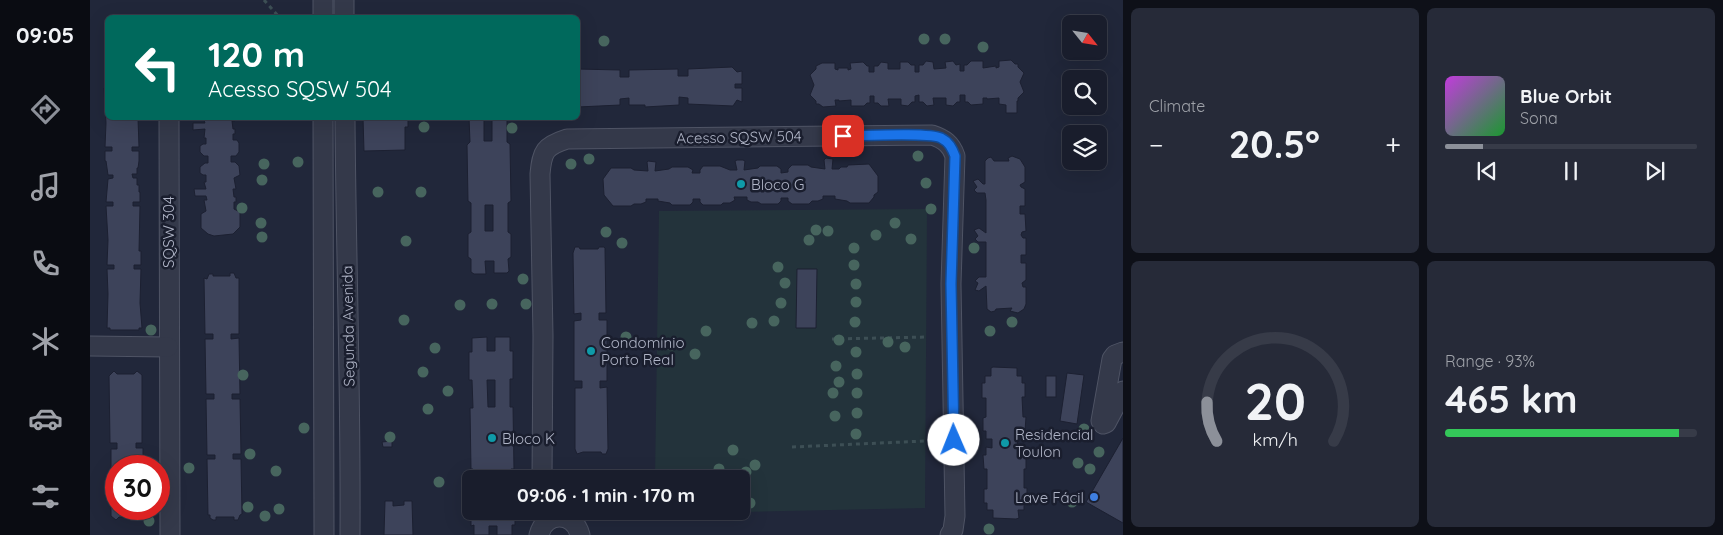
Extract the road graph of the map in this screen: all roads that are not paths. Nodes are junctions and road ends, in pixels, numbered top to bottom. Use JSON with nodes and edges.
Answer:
{"nodes":[{"id":1,"x":323,"y":0,"type":"edge"},
{"id":2,"x":344,"y":0,"type":"edge"},
{"id":3,"x":323,"y":15,"type":"edge"},
{"id":4,"x":344,"y":15,"type":"edge"},
{"id":5,"x":168,"y":120,"type":"edge"},
{"id":6,"x":323,"y":120,"type":"edge"},
{"id":7,"x":345,"y":120,"type":"edge"},
{"id":8,"x":90,"y":346,"type":"edge"},
{"id":9,"x":168,"y":347,"type":"junction"},
{"id":10,"x":1123,"y":352,"type":"edge"},
{"id":11,"x":1123,"y":391,"type":"edge"},
{"id":12,"x":543,"y":470,"type":"edge"},
{"id":13,"x":540,"y":520,"type":"edge"},
{"id":14,"x":576,"y":526,"type":"edge"},
{"id":15,"x":539,"y":534,"type":"edge"},
{"id":16,"x":170,"y":535,"type":"edge"},
{"id":17,"x":324,"y":535,"type":"edge"},
{"id":18,"x":350,"y":535,"type":"edge"},
{"id":19,"x":950,"y":535,"type":"edge"}],
"edges":[{"from":1,"to":3,"type":"street"},
{"from":2,"to":4,"type":"street"},
{"from":5,"to":9,"type":"street","name":"SQSW 304"},
{"from":6,"to":17,"type":"street","name":"Segunda Avenida"},
{"from":7,"to":18,"type":"street","name":"Segunda Avenida"},
{"from":8,"to":9,"type":"street"},
{"from":9,"to":16,"type":"street","name":"SQSW 304"},
{"from":10,"to":11,"type":"street"},
{"from":12,"to":19,"type":"street","name":"Acesso SQSW 504"},
{"from":13,"to":15,"type":"street"},
{"from":14,"to":15,"type":"street"}]}
